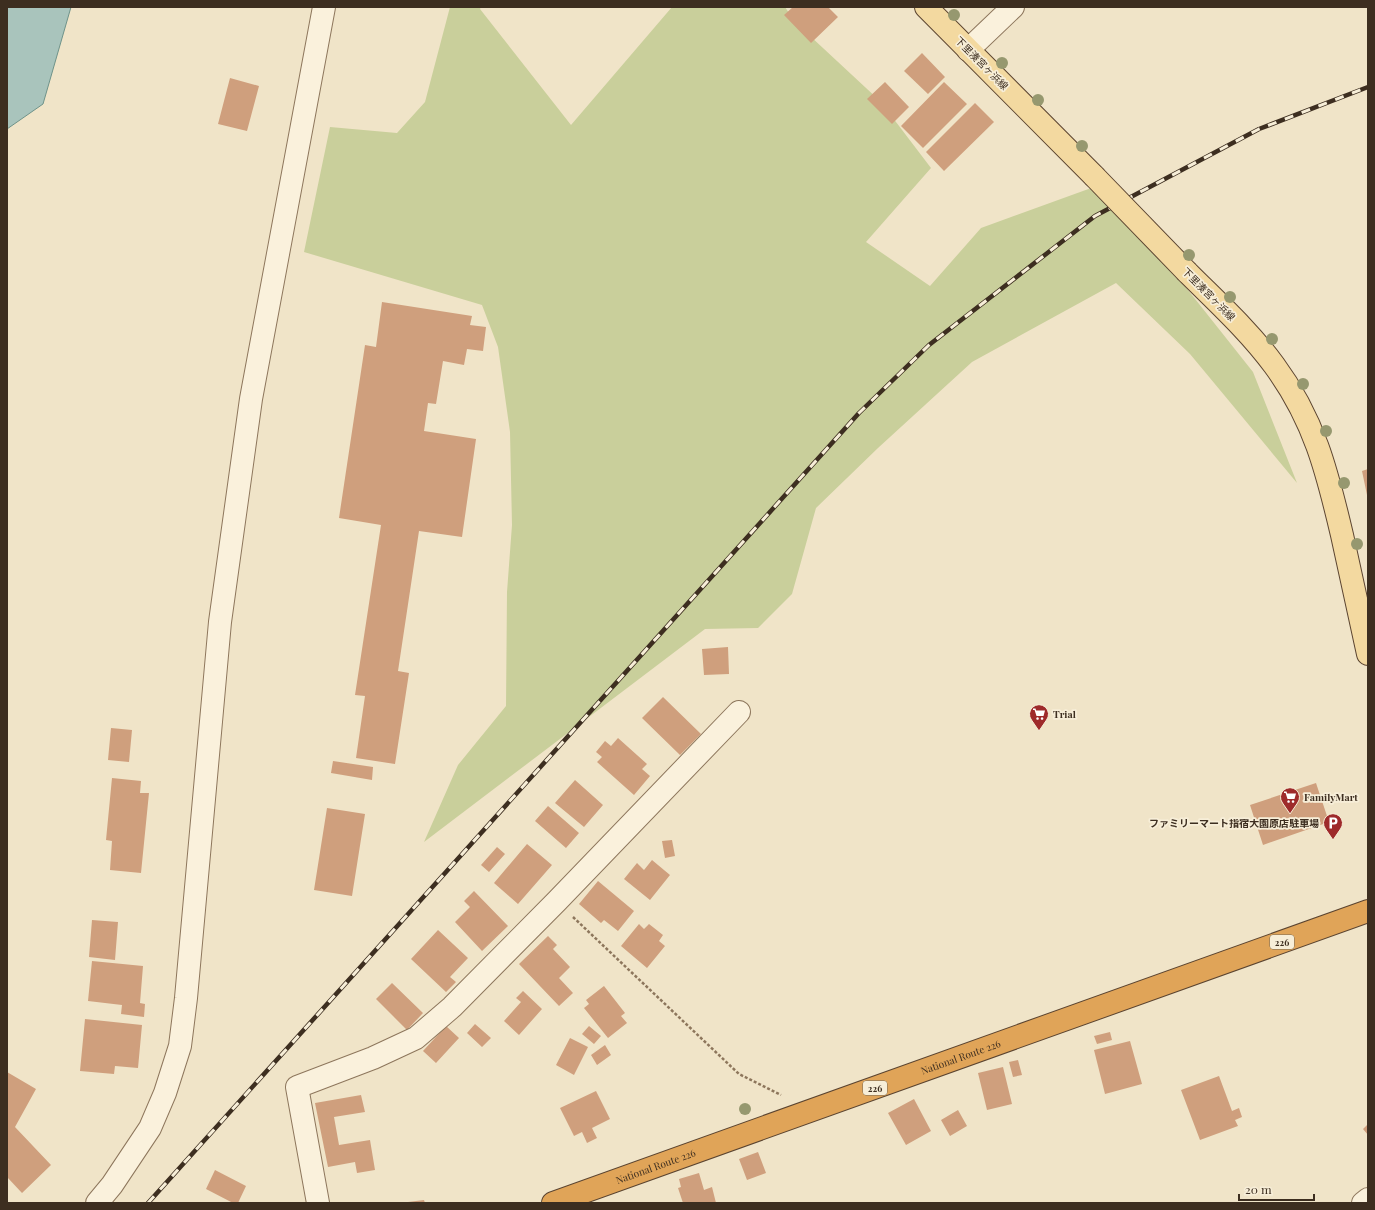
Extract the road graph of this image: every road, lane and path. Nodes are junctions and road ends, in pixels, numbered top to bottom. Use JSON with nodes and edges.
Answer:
{"nodes":[{"id":1,"x":324,"y":7,"type":"edge"},
{"id":2,"x":926,"y":7,"type":"edge"},
{"id":3,"x":1013,"y":7,"type":"edge"},
{"id":4,"x":968,"y":50,"type":"junction"},
{"id":5,"x":1368,"y":654,"type":"edge"},
{"id":6,"x":739,"y":712,"type":"dead end"},
{"id":7,"x":557,"y":901,"type":"junction"},
{"id":8,"x":1368,"y":911,"type":"edge"},
{"id":9,"x":812,"y":1110,"type":"junction"},
{"id":10,"x":1368,"y":1199,"type":"edge"},
{"id":11,"x":97,"y":1203,"type":"edge"},
{"id":12,"x":318,"y":1203,"type":"edge"},
{"id":13,"x":552,"y":1203,"type":"edge"},
{"id":14,"x":1363,"y":1203,"type":"edge"}],
"edges":[{"from":1,"to":11,"type":"street"},
{"from":2,"to":4,"type":"main road","name":"下里湊宮ヶ浜線"},
{"from":3,"to":4,"type":"street"},
{"from":4,"to":5,"type":"main road","name":"下里湊宮ヶ浜線","bridge":true},
{"from":6,"to":7,"type":"street"},
{"from":7,"to":9,"type":"path"},
{"from":7,"to":12,"type":"street"},
{"from":8,"to":9,"type":"highway","name":"National Route 226","number":"226"},
{"from":9,"to":13,"type":"highway","name":"National Route 226","number":"226"},
{"from":10,"to":14,"type":"street"}]}
